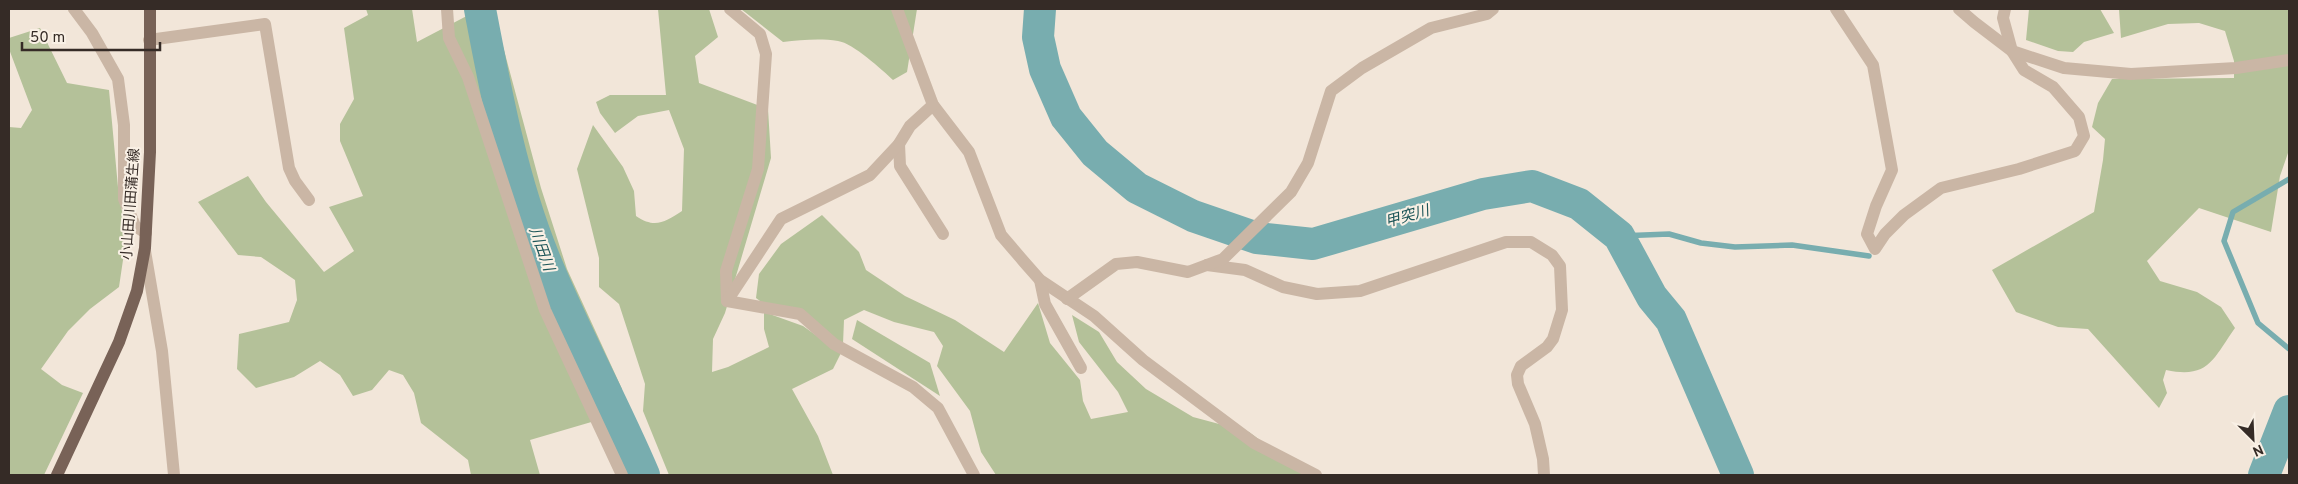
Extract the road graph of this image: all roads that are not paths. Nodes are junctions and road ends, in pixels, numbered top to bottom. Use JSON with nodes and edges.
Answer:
{"nodes":[{"id":1,"x":74,"y":9,"type":"edge"},
{"id":2,"x":150,"y":9,"type":"edge"},
{"id":3,"x":447,"y":9,"type":"edge"},
{"id":4,"x":730,"y":9,"type":"edge"},
{"id":5,"x":897,"y":9,"type":"edge"},
{"id":6,"x":1493,"y":9,"type":"edge"},
{"id":7,"x":1836,"y":9,"type":"edge"},
{"id":8,"x":1959,"y":9,"type":"edge"},
{"id":9,"x":2004,"y":9,"type":"edge"},
{"id":10,"x":149,"y":40,"type":"junction"},
{"id":11,"x":2012,"y":51,"type":"junction"},
{"id":12,"x":2289,"y":60,"type":"edge"},
{"id":13,"x":933,"y":105,"type":"junction"},
{"id":14,"x":899,"y":144,"type":"junction"},
{"id":15,"x":309,"y":200,"type":"dead end"},
{"id":16,"x":146,"y":233,"type":"junction"},
{"id":17,"x":943,"y":234,"type":"dead end"},
{"id":18,"x":145,"y":248,"type":"junction"},
{"id":19,"x":1207,"y":265,"type":"junction"},
{"id":20,"x":1040,"y":280,"type":"junction"},
{"id":21,"x":1067,"y":299,"type":"junction"},
{"id":22,"x":727,"y":301,"type":"junction"},
{"id":23,"x":1081,"y":368,"type":"dead end"},
{"id":24,"x":57,"y":475,"type":"edge"},
{"id":25,"x":174,"y":475,"type":"edge"},
{"id":26,"x":622,"y":475,"type":"edge"},
{"id":27,"x":974,"y":475,"type":"edge"},
{"id":28,"x":1316,"y":475,"type":"edge"},
{"id":29,"x":1544,"y":475,"type":"edge"}],
"edges":[{"from":1,"to":16,"type":"street"},
{"from":2,"to":10,"type":"main road","name":"小山田川田蒲生線"},
{"from":3,"to":26,"type":"street"},
{"from":4,"to":22,"type":"street"},
{"from":5,"to":13,"type":"street"},
{"from":6,"to":19,"type":"street"},
{"from":7,"to":11,"type":"street"},
{"from":8,"to":11,"type":"street"},
{"from":9,"to":11,"type":"street"},
{"from":10,"to":15,"type":"street"},
{"from":10,"to":16,"type":"main road","name":"小山田川田蒲生線"},
{"from":11,"to":12,"type":"street"},
{"from":13,"to":14,"type":"street"},
{"from":13,"to":20,"type":"street"},
{"from":14,"to":17,"type":"street"},
{"from":14,"to":22,"type":"street"},
{"from":16,"to":18,"type":"main road","name":"小山田川田蒲生線"},
{"from":18,"to":24,"type":"main road","name":"小山田川田蒲生線"},
{"from":18,"to":25,"type":"street"},
{"from":19,"to":21,"type":"street"},
{"from":19,"to":29,"type":"street"},
{"from":20,"to":21,"type":"street"},
{"from":20,"to":23,"type":"street"},
{"from":21,"to":28,"type":"street"},
{"from":22,"to":27,"type":"street"}]}
